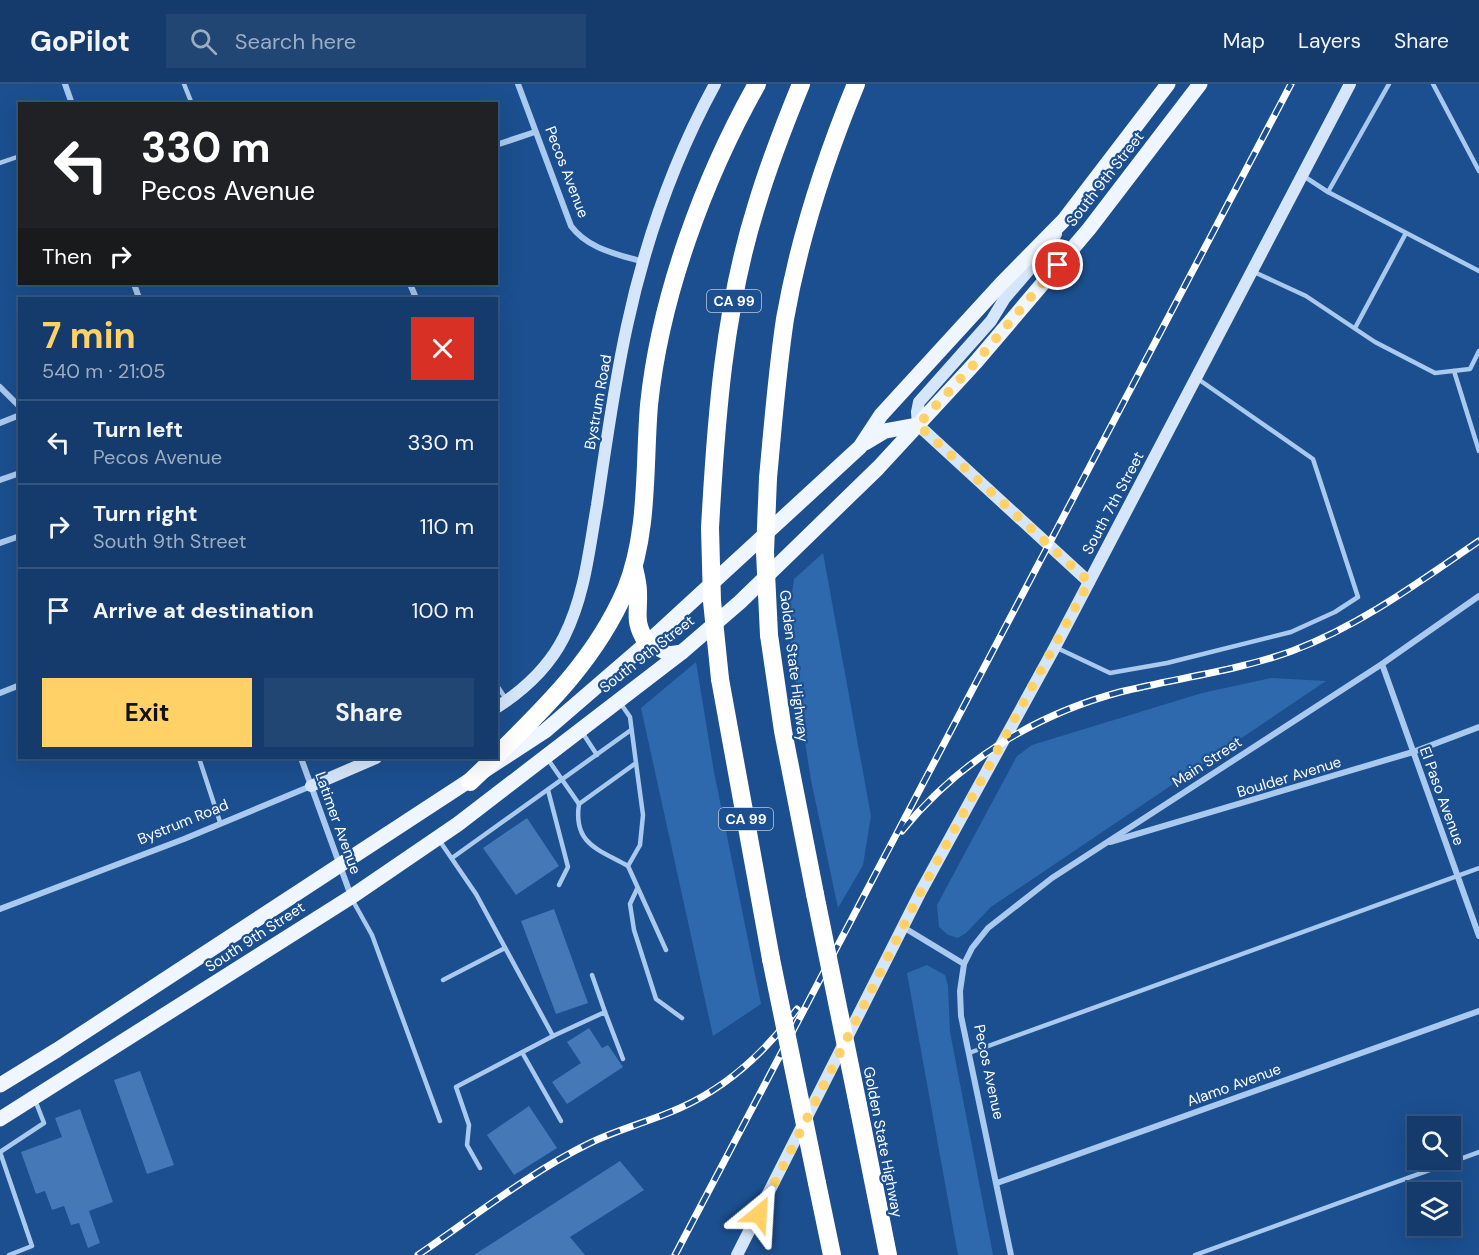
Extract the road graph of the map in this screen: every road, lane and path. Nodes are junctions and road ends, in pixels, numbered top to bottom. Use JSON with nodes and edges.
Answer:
{"nodes":[{"id":1,"x":65,"y":84,"type":"edge"},
{"id":2,"x":184,"y":84,"type":"edge"},
{"id":3,"x":518,"y":84,"type":"edge"},
{"id":4,"x":715,"y":84,"type":"edge"},
{"id":5,"x":757,"y":84,"type":"edge"},
{"id":6,"x":801,"y":84,"type":"edge"},
{"id":7,"x":856,"y":84,"type":"edge"},
{"id":8,"x":1168,"y":84,"type":"edge"},
{"id":9,"x":1200,"y":84,"type":"edge"},
{"id":10,"x":1350,"y":84,"type":"edge"},
{"id":11,"x":1389,"y":84,"type":"edge"},
{"id":12,"x":1433,"y":84,"type":"edge"},
{"id":13,"x":71,"y":102,"type":"edge"},
{"id":14,"x":191,"y":102,"type":"edge"},
{"id":15,"x":535,"y":132,"type":"junction"},
{"id":16,"x":498,"y":144,"type":"edge"},
{"id":17,"x":18,"y":157,"type":"edge"},
{"id":18,"x":0,"y":163,"type":"edge"},
{"id":19,"x":1479,"y":171,"type":"edge"},
{"id":20,"x":1302,"y":174,"type":"junction"},
{"id":21,"x":1329,"y":192,"type":"junction"},
{"id":22,"x":1064,"y":220,"type":"junction"},
{"id":23,"x":1407,"y":233,"type":"junction"},
{"id":24,"x":644,"y":262,"type":"junction"},
{"id":25,"x":1252,"y":271,"type":"junction"},
{"id":26,"x":1479,"y":271,"type":"edge"},
{"id":27,"x":1354,"y":328,"type":"junction"},
{"id":28,"x":1479,"y":351,"type":"edge"},
{"id":29,"x":1479,"y":366,"type":"edge"},
{"id":30,"x":1470,"y":369,"type":"junction"},
{"id":31,"x":1454,"y":371,"type":"junction"},
{"id":32,"x":1196,"y":377,"type":"junction"},
{"id":33,"x":0,"y":387,"type":"edge"},
{"id":34,"x":18,"y":405,"type":"edge"},
{"id":35,"x":18,"y":416,"type":"edge"},
{"id":36,"x":0,"y":423,"type":"edge"},
{"id":37,"x":918,"y":425,"type":"junction"},
{"id":38,"x":860,"y":447,"type":"junction"},
{"id":39,"x":1479,"y":451,"type":"edge"},
{"id":40,"x":18,"y":474,"type":"edge"},
{"id":41,"x":0,"y":480,"type":"edge"},
{"id":42,"x":18,"y":537,"type":"edge"},
{"id":43,"x":0,"y":543,"type":"edge"},
{"id":44,"x":634,"y":566,"type":"junction"},
{"id":45,"x":1089,"y":582,"type":"junction"},
{"id":46,"x":1479,"y":596,"type":"edge"},
{"id":47,"x":646,"y":643,"type":"junction"},
{"id":48,"x":1055,"y":647,"type":"junction"},
{"id":49,"x":682,"y":652,"type":"junction"},
{"id":50,"x":1382,"y":664,"type":"junction"},
{"id":51,"x":18,"y":686,"type":"edge"},
{"id":52,"x":498,"y":687,"type":"edge"},
{"id":53,"x":0,"y":693,"type":"edge"},
{"id":54,"x":618,"y":700,"type":"junction"},
{"id":55,"x":508,"y":701,"type":"junction"},
{"id":56,"x":498,"y":707,"type":"edge"},
{"id":57,"x":1479,"y":727,"type":"edge"},
{"id":58,"x":580,"y":729,"type":"junction"},
{"id":59,"x":631,"y":730,"type":"junction"},
{"id":60,"x":1413,"y":752,"type":"junction"},
{"id":61,"x":498,"y":755,"type":"edge"},
{"id":62,"x":546,"y":755,"type":"junction"},
{"id":63,"x":597,"y":755,"type":"junction"},
{"id":64,"x":200,"y":759,"type":"edge"},
{"id":65,"x":301,"y":759,"type":"edge"},
{"id":66,"x":374,"y":759,"type":"edge"},
{"id":67,"x":494,"y":759,"type":"edge"},
{"id":68,"x":636,"y":763,"type":"junction"},
{"id":69,"x":562,"y":780,"type":"junction"},
{"id":70,"x":470,"y":782,"type":"junction"},
{"id":71,"x":311,"y":786,"type":"junction"},
{"id":72,"x":548,"y":790,"type":"junction"},
{"id":73,"x":579,"y":804,"type":"junction"},
{"id":74,"x":220,"y":822,"type":"junction"},
{"id":75,"x":438,"y":837,"type":"junction"},
{"id":76,"x":1103,"y":844,"type":"junction"},
{"id":77,"x":452,"y":858,"type":"junction"},
{"id":78,"x":341,"y":866,"type":"junction"},
{"id":79,"x":628,"y":866,"type":"junction"},
{"id":80,"x":1479,"y":868,"type":"edge"},
{"id":81,"x":1458,"y":876,"type":"junction"},
{"id":82,"x":559,"y":885,"type":"dead end"},
{"id":83,"x":637,"y":889,"type":"junction"},
{"id":84,"x":351,"y":897,"type":"junction"},
{"id":85,"x":0,"y":909,"type":"edge"},
{"id":86,"x":903,"y":927,"type":"junction"},
{"id":87,"x":1479,"y":936,"type":"edge"},
{"id":88,"x":506,"y":948,"type":"junction"},
{"id":89,"x":666,"y":950,"type":"dead end"},
{"id":90,"x":964,"y":964,"type":"junction"},
{"id":91,"x":592,"y":975,"type":"dead end"},
{"id":92,"x":443,"y":980,"type":"dead end"},
{"id":93,"x":1479,"y":1011,"type":"edge"},
{"id":94,"x":605,"y":1012,"type":"junction"},
{"id":95,"x":682,"y":1018,"type":"dead end"},
{"id":96,"x":553,"y":1036,"type":"junction"},
{"id":97,"x":969,"y":1053,"type":"junction"},
{"id":98,"x":523,"y":1054,"type":"junction"},
{"id":99,"x":623,"y":1059,"type":"dead end"},
{"id":100,"x":0,"y":1085,"type":"edge"},
{"id":101,"x":34,"y":1097,"type":"junction"},
{"id":102,"x":0,"y":1119,"type":"edge"},
{"id":103,"x":440,"y":1121,"type":"dead end"},
{"id":104,"x":561,"y":1121,"type":"dead end"},
{"id":105,"x":0,"y":1152,"type":"edge"},
{"id":106,"x":1479,"y":1152,"type":"edge"},
{"id":107,"x":480,"y":1167,"type":"dead end"},
{"id":108,"x":997,"y":1183,"type":"junction"},
{"id":109,"x":9,"y":1255,"type":"edge"},
{"id":110,"x":737,"y":1255,"type":"edge"},
{"id":111,"x":832,"y":1255,"type":"edge"},
{"id":112,"x":888,"y":1255,"type":"edge"},
{"id":113,"x":1011,"y":1255,"type":"edge"},
{"id":114,"x":1196,"y":1255,"type":"edge"}],
"edges":[{"from":1,"to":13,"type":"street"},
{"from":2,"to":14,"type":"lane"},
{"from":3,"to":15,"type":"street","name":"Pecos Avenue"},
{"from":4,"to":24,"type":"street","name":"Bystrum Road"},
{"from":5,"to":44,"type":"highway"},
{"from":6,"to":111,"type":"highway","number":"CA 99","bridge":true},
{"from":7,"to":112,"type":"highway","name":"Golden State Highway","bridge":true},
{"from":8,"to":22,"type":"main road","name":"South 9th Street"},
{"from":9,"to":37,"type":"main road","name":"South 9th Street"},
{"from":10,"to":20,"type":"street","name":"South 7th Street"},
{"from":11,"to":21,"type":"lane"},
{"from":12,"to":19,"type":"lane"},
{"from":15,"to":16,"type":"street"},
{"from":15,"to":24,"type":"street","name":"Pecos Avenue"},
{"from":17,"to":18,"type":"lane"},
{"from":20,"to":21,"type":"lane"},
{"from":20,"to":25,"type":"street","name":"South 7th Street"},
{"from":21,"to":23,"type":"lane"},
{"from":22,"to":37,"type":"street"},
{"from":22,"to":38,"type":"main road","name":"South 9th Street"},
{"from":23,"to":26,"type":"lane"},
{"from":23,"to":27,"type":"lane"},
{"from":24,"to":55,"type":"street","name":"Bystrum Road"},
{"from":25,"to":27,"type":"lane"},
{"from":25,"to":32,"type":"street","name":"South 7th Street"},
{"from":27,"to":31,"type":"lane"},
{"from":28,"to":30,"type":"lane"},
{"from":29,"to":30,"type":"lane"},
{"from":30,"to":31,"type":"lane"},
{"from":31,"to":39,"type":"lane"},
{"from":32,"to":45,"type":"street","name":"South 7th Street"},
{"from":32,"to":48,"type":"lane"},
{"from":33,"to":34,"type":"street"},
{"from":35,"to":36,"type":"street"},
{"from":37,"to":38,"type":"main road"},
{"from":37,"to":45,"type":"street"},
{"from":37,"to":49,"type":"main road","name":"South 9th Street"},
{"from":38,"to":47,"type":"main road","name":"South 9th Street"},
{"from":40,"to":41,"type":"street"},
{"from":42,"to":43,"type":"street"},
{"from":44,"to":47,"type":"highway"},
{"from":44,"to":61,"type":"highway"},
{"from":45,"to":48,"type":"street","name":"South 7th Street"},
{"from":46,"to":50,"type":"street","name":"Main Street"},
{"from":47,"to":49,"type":"main road"},
{"from":47,"to":70,"type":"main road","name":"South 9th Street"},
{"from":48,"to":86,"type":"street","name":"South 7th Street"},
{"from":49,"to":54,"type":"main road","name":"South 9th Street"},
{"from":50,"to":60,"type":"street","name":"El Paso Avenue"},
{"from":50,"to":76,"type":"street","name":"Main Street"},
{"from":51,"to":53,"type":"street"},
{"from":52,"to":55,"type":"lane"},
{"from":54,"to":58,"type":"main road","name":"South 9th Street"},
{"from":54,"to":59,"type":"lane"},
{"from":55,"to":56,"type":"street","name":"Bystrum Road"},
{"from":57,"to":60,"type":"street","name":"Boulder Avenue"},
{"from":58,"to":62,"type":"main road","name":"South 9th Street"},
{"from":58,"to":63,"type":"lane"},
{"from":59,"to":63,"type":"lane"},
{"from":59,"to":68,"type":"lane"},
{"from":60,"to":76,"type":"street","name":"Boulder Avenue"},
{"from":60,"to":81,"type":"street","name":"El Paso Avenue"},
{"from":62,"to":69,"type":"lane"},
{"from":62,"to":75,"type":"main road","name":"South 9th Street"},
{"from":63,"to":69,"type":"lane"},
{"from":64,"to":74,"type":"lane"},
{"from":65,"to":71,"type":"street","name":"Latimer Avenue"},
{"from":66,"to":71,"type":"street","name":"Bystrum Road"},
{"from":67,"to":70,"type":"highway"},
{"from":68,"to":73,"type":"lane"},
{"from":68,"to":79,"type":"lane"},
{"from":69,"to":72,"type":"lane"},
{"from":69,"to":73,"type":"lane"},
{"from":70,"to":78,"type":"main road","name":"South 9th Street"},
{"from":71,"to":74,"type":"street","name":"Bystrum Road"},
{"from":71,"to":78,"type":"street","name":"Latimer Avenue"},
{"from":72,"to":77,"type":"lane"},
{"from":72,"to":82,"type":"lane"},
{"from":73,"to":79,"type":"lane"},
{"from":74,"to":85,"type":"street","name":"Bystrum Road"},
{"from":75,"to":77,"type":"lane"},
{"from":75,"to":84,"type":"main road","name":"South 9th Street"},
{"from":76,"to":90,"type":"street","name":"Main Street"},
{"from":77,"to":88,"type":"lane"},
{"from":78,"to":84,"type":"street","name":"Latimer Avenue"},
{"from":78,"to":100,"type":"main road","name":"South 9th Street"},
{"from":79,"to":83,"type":"lane"},
{"from":80,"to":81,"type":"lane"},
{"from":81,"to":87,"type":"street","name":"El Paso Avenue"},
{"from":81,"to":97,"type":"lane"},
{"from":83,"to":89,"type":"lane"},
{"from":83,"to":95,"type":"lane"},
{"from":84,"to":101,"type":"main road","name":"South 9th Street"},
{"from":84,"to":103,"type":"lane"},
{"from":86,"to":90,"type":"street"},
{"from":86,"to":110,"type":"street","name":"South 7th Street"},
{"from":88,"to":92,"type":"lane"},
{"from":88,"to":96,"type":"lane"},
{"from":90,"to":97,"type":"street","name":"Pecos Avenue"},
{"from":91,"to":94,"type":"lane"},
{"from":93,"to":108,"type":"street","name":"Alamo Avenue"},
{"from":94,"to":96,"type":"lane"},
{"from":94,"to":99,"type":"lane"},
{"from":96,"to":98,"type":"lane"},
{"from":97,"to":108,"type":"street","name":"Pecos Avenue"},
{"from":98,"to":104,"type":"lane"},
{"from":98,"to":107,"type":"lane"},
{"from":101,"to":102,"type":"main road","name":"South 9th Street"},
{"from":101,"to":105,"type":"lane"},
{"from":105,"to":109,"type":"lane"},
{"from":106,"to":114,"type":"lane"},
{"from":108,"to":113,"type":"street","name":"Pecos Avenue"}]}
